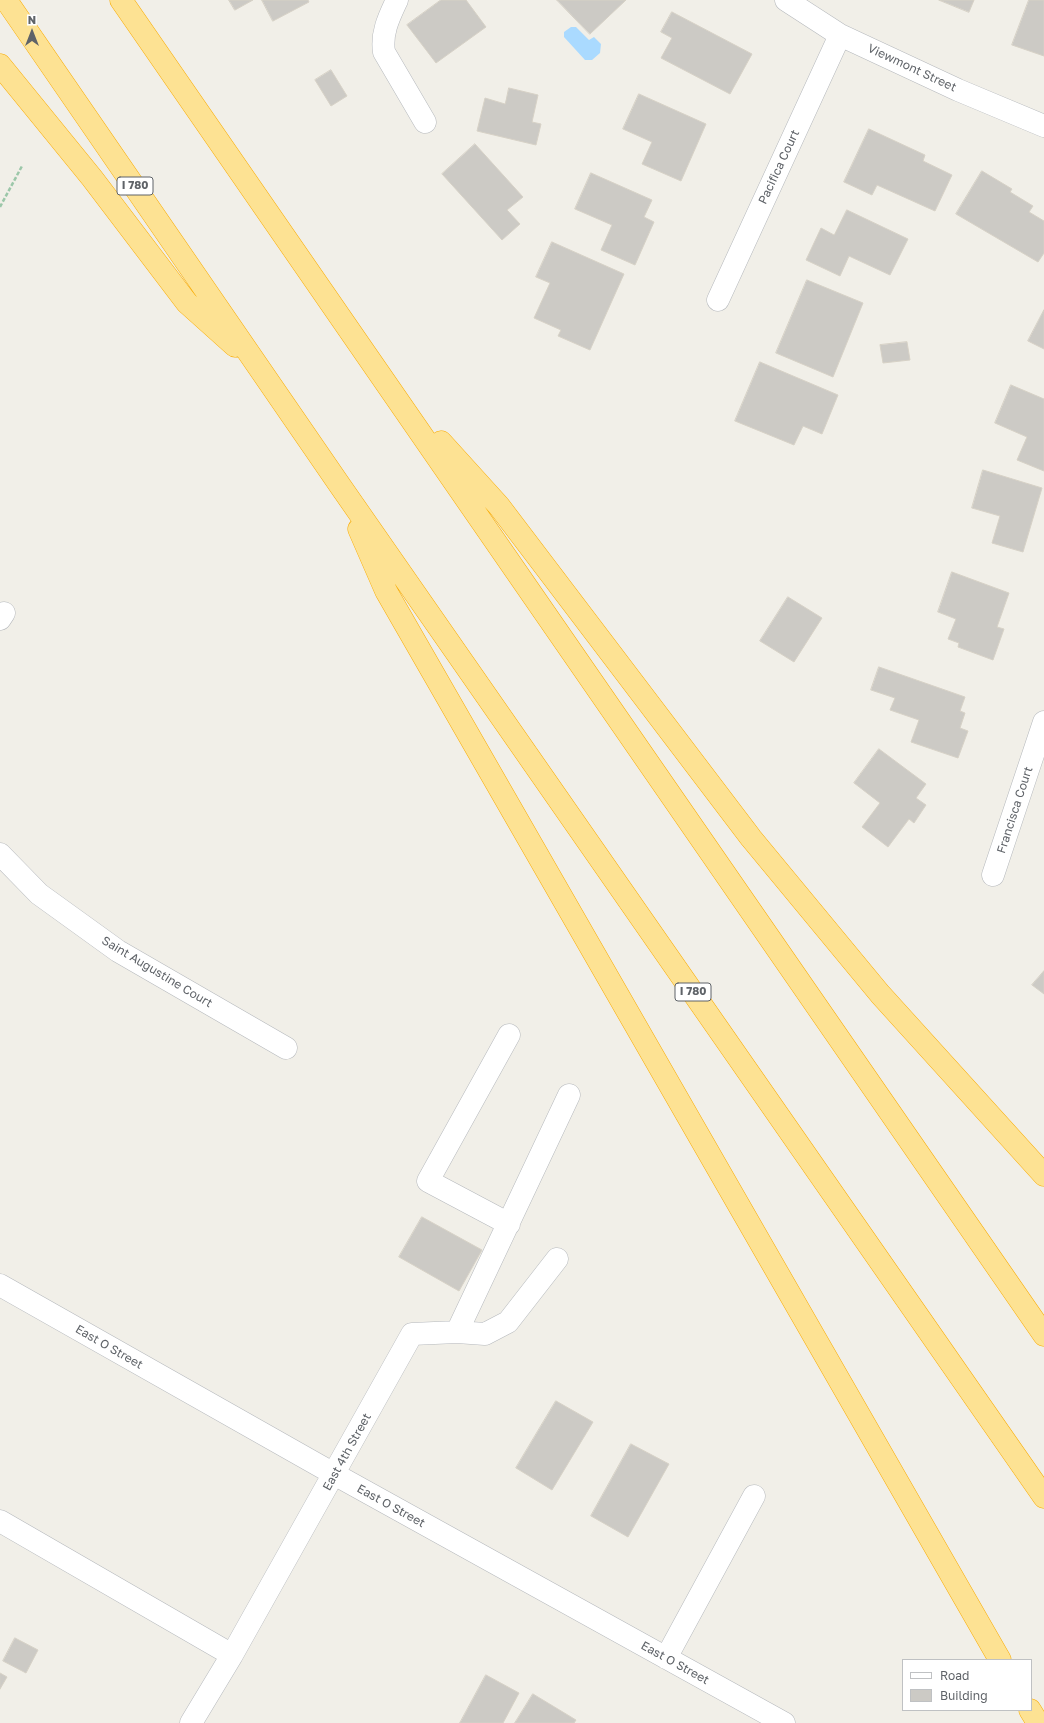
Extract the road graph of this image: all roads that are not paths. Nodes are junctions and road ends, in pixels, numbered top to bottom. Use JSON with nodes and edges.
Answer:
{"nodes":[{"id":1,"x":6,"y":0,"type":"edge"},
{"id":2,"x":121,"y":0,"type":"edge"},
{"id":3,"x":136,"y":0,"type":"edge"},
{"id":4,"x":398,"y":0,"type":"edge"},
{"id":5,"x":786,"y":0,"type":"edge"},
{"id":6,"x":840,"y":35,"type":"junction"},
{"id":7,"x":0,"y":65,"type":"edge"},
{"id":8,"x":168,"y":67,"type":"junction"},
{"id":9,"x":425,"y":122,"type":"dead end"},
{"id":10,"x":1044,"y":126,"type":"edge"},
{"id":11,"x":718,"y":300,"type":"dead end"},
{"id":12,"x":263,"y":372,"type":"junction"},
{"id":13,"x":383,"y":377,"type":"junction"},
{"id":14,"x":341,"y":487,"type":"junction"},
{"id":15,"x":1044,"y":722,"type":"edge"},
{"id":16,"x":0,"y":854,"type":"edge"},
{"id":17,"x":993,"y":875,"type":"dead end"},
{"id":18,"x":509,"y":1035,"type":"dead end"},
{"id":19,"x":286,"y":1048,"type":"dead end"},
{"id":20,"x":569,"y":1095,"type":"dead end"},
{"id":21,"x":1044,"y":1175,"type":"edge"},
{"id":22,"x":509,"y":1224,"type":"junction"},
{"id":23,"x":557,"y":1259,"type":"dead end"},
{"id":24,"x":0,"y":1285,"type":"edge"},
{"id":25,"x":457,"y":1332,"type":"junction"},
{"id":26,"x":1044,"y":1335,"type":"edge"},
{"id":27,"x":334,"y":1474,"type":"junction"},
{"id":28,"x":754,"y":1496,"type":"dead end"},
{"id":29,"x":1044,"y":1497,"type":"edge"},
{"id":30,"x":0,"y":1521,"type":"edge"},
{"id":31,"x":232,"y":1655,"type":"junction"},
{"id":32,"x":666,"y":1658,"type":"junction"},
{"id":33,"x":999,"y":1659,"type":"edge"},
{"id":34,"x":1031,"y":1711,"type":"edge"},
{"id":35,"x":191,"y":1723,"type":"edge"},
{"id":36,"x":784,"y":1723,"type":"edge"},
{"id":37,"x":1038,"y":1723,"type":"edge"}],
"edges":[{"from":1,"to":12,"type":"highway","number":"I 780"},
{"from":2,"to":8,"type":"highway"},
{"from":3,"to":8,"type":"highway"},
{"from":4,"to":9,"type":"street"},
{"from":5,"to":6,"type":"street","name":"Viewmont Street"},
{"from":6,"to":10,"type":"street","name":"Viewmont Street"},
{"from":6,"to":11,"type":"street","name":"Pacifica Court"},
{"from":7,"to":12,"type":"highway"},
{"from":8,"to":13,"type":"highway"},
{"from":12,"to":14,"type":"highway","number":"I 780"},
{"from":13,"to":21,"type":"highway"},
{"from":13,"to":26,"type":"highway"},
{"from":14,"to":29,"type":"highway","number":"I 780"},
{"from":14,"to":33,"type":"highway"},
{"from":15,"to":17,"type":"street","name":"Francisca Court"},
{"from":16,"to":19,"type":"street","name":"Saint Augustine Court"},
{"from":18,"to":22,"type":"street"},
{"from":20,"to":22,"type":"street"},
{"from":22,"to":25,"type":"street"},
{"from":23,"to":25,"type":"street","name":"East 4th Street"},
{"from":24,"to":27,"type":"street","name":"East O Street"},
{"from":25,"to":27,"type":"street","name":"East 4th Street"},
{"from":27,"to":31,"type":"street","name":"East 4th Street"},
{"from":27,"to":32,"type":"street","name":"East O Street"},
{"from":28,"to":32,"type":"street"},
{"from":30,"to":31,"type":"street"},
{"from":31,"to":35,"type":"street","name":"East 4th Street"},
{"from":32,"to":36,"type":"street","name":"East O Street"},
{"from":34,"to":37,"type":"highway"}]}
